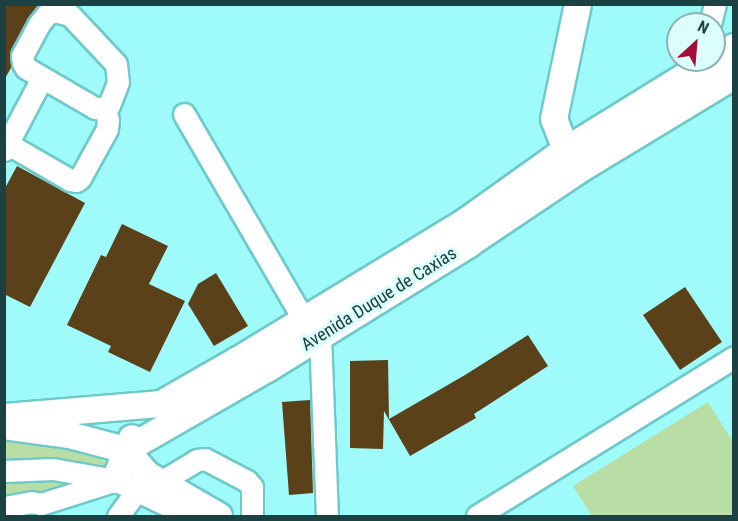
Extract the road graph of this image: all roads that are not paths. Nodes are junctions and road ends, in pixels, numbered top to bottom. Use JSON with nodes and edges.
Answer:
{"nodes":[{"id":1,"x":578,"y":4,"type":"edge"},
{"id":2,"x":734,"y":47,"type":"edge"},
{"id":3,"x":726,"y":61,"type":"edge"},
{"id":4,"x":716,"y":72,"type":"edge"},
{"id":5,"x":42,"y":78,"type":"junction"},
{"id":6,"x":104,"y":108,"type":"junction"},
{"id":7,"x":184,"y":114,"type":"dead end"},
{"id":8,"x":6,"y":147,"type":"edge"},
{"id":9,"x":573,"y":160,"type":"junction"},
{"id":10,"x":312,"y":328,"type":"junction"},
{"id":11,"x":734,"y":357,"type":"edge"},
{"id":12,"x":160,"y":404,"type":"junction"},
{"id":13,"x":4,"y":417,"type":"edge"},
{"id":14,"x":4,"y":426,"type":"edge"},
{"id":15,"x":126,"y":450,"type":"junction"},
{"id":16,"x":4,"y":471,"type":"edge"},
{"id":17,"x":140,"y":482,"type":"junction"},
{"id":18,"x":4,"y":507,"type":"edge"},
{"id":19,"x":36,"y":510,"type":"edge"},
{"id":20,"x":118,"y":516,"type":"edge"},
{"id":21,"x":189,"y":516,"type":"edge"},
{"id":22,"x":219,"y":516,"type":"edge"},
{"id":23,"x":252,"y":516,"type":"edge"},
{"id":24,"x":327,"y":516,"type":"edge"},
{"id":25,"x":477,"y":516,"type":"edge"}],
"edges":[{"from":1,"to":9,"type":"main road"},
{"from":2,"to":3,"type":"main road","name":"Avenida Duque de Caxias"},
{"from":4,"to":9,"type":"main road","name":"Avenida Duque de Caxias"},
{"from":5,"to":6,"type":"street"},
{"from":5,"to":6,"type":"street"},
{"from":5,"to":8,"type":"street"},
{"from":6,"to":8,"type":"street"},
{"from":7,"to":10,"type":"street"},
{"from":9,"to":10,"type":"main road","name":"Avenida Duque de Caxias"},
{"from":10,"to":12,"type":"main road","name":"Avenida Duque de Caxias"},
{"from":10,"to":15,"type":"main road","name":"Avenida Duque de Caxias"},
{"from":10,"to":24,"type":"street"},
{"from":11,"to":25,"type":"street"},
{"from":12,"to":13,"type":"main road","name":"Avenida Duque de Caxias"},
{"from":12,"to":15,"type":"main road"},
{"from":14,"to":15,"type":"main road"},
{"from":15,"to":17,"type":"main road"},
{"from":16,"to":17,"type":"street"},
{"from":17,"to":19,"type":"street"},
{"from":17,"to":20,"type":"street"},
{"from":17,"to":21,"type":"street"},
{"from":17,"to":22,"type":"main road"},
{"from":17,"to":23,"type":"street"},
{"from":18,"to":19,"type":"street"}]}
